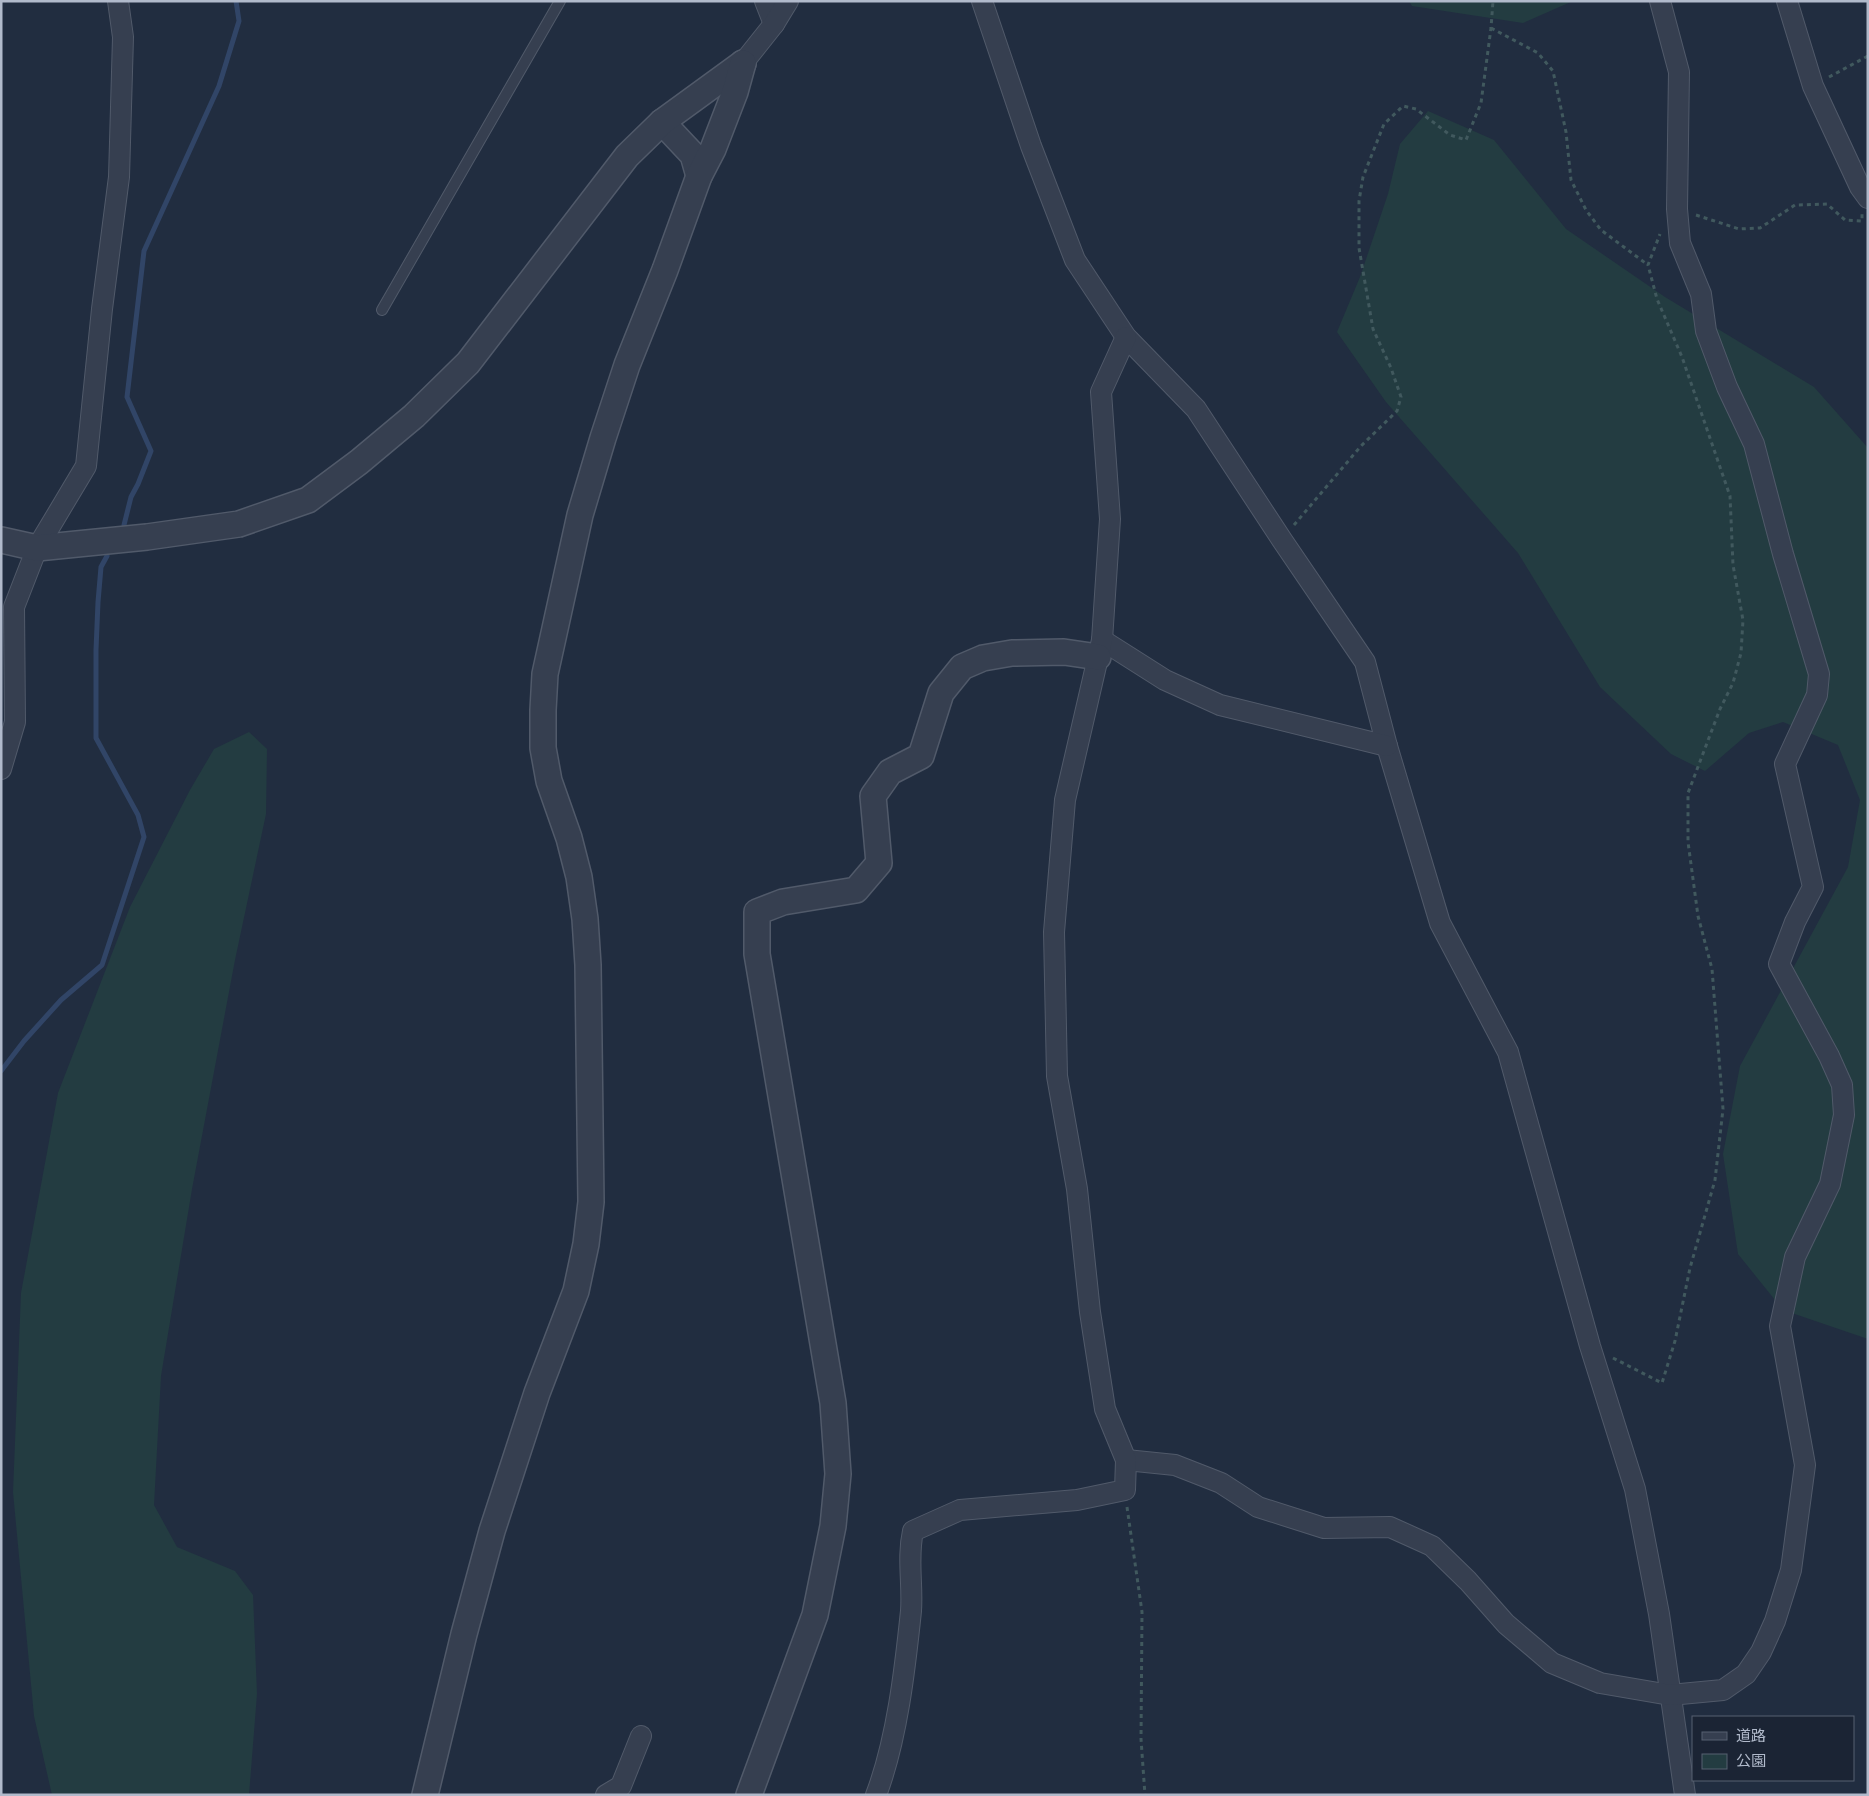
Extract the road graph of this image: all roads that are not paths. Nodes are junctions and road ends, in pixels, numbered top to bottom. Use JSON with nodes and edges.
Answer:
{"nodes":[{"id":1,"x":118,"y":1,"type":"edge"},
{"id":2,"x":560,"y":1,"type":"edge"},
{"id":3,"x":766,"y":1,"type":"edge"},
{"id":4,"x":788,"y":1,"type":"edge"},
{"id":5,"x":982,"y":1,"type":"edge"},
{"id":6,"x":1660,"y":1,"type":"edge"},
{"id":7,"x":1787,"y":1,"type":"edge"},
{"id":8,"x":774,"y":24,"type":"junction"},
{"id":9,"x":743,"y":63,"type":"junction"},
{"id":10,"x":662,"y":122,"type":"junction"},
{"id":11,"x":699,"y":176,"type":"junction"},
{"id":12,"x":1864,"y":193,"type":"edge"},
{"id":13,"x":382,"y":310,"type":"dead end"},
{"id":14,"x":1126,"y":337,"type":"junction"},
{"id":15,"x":1,"y":540,"type":"edge"},
{"id":16,"x":37,"y":548,"type":"junction"},
{"id":17,"x":1100,"y":648,"type":"junction"},
{"id":18,"x":1387,"y":746,"type":"junction"},
{"id":19,"x":1,"y":769,"type":"edge"},
{"id":20,"x":1126,"y":1460,"type":"junction"},
{"id":21,"x":1670,"y":1694,"type":"junction"},
{"id":22,"x":641,"y":1736,"type":"dead end"},
{"id":23,"x":425,"y":1795,"type":"edge"},
{"id":24,"x":606,"y":1795,"type":"edge"},
{"id":25,"x":749,"y":1795,"type":"edge"},
{"id":26,"x":876,"y":1795,"type":"edge"},
{"id":27,"x":1685,"y":1795,"type":"edge"}],
"edges":[{"from":1,"to":16,"type":"street"},
{"from":2,"to":13,"type":"lane"},
{"from":3,"to":8,"type":"street"},
{"from":4,"to":8,"type":"street"},
{"from":5,"to":14,"type":"street"},
{"from":6,"to":21,"type":"street"},
{"from":7,"to":12,"type":"street"},
{"from":8,"to":9,"type":"street"},
{"from":9,"to":10,"type":"street"},
{"from":9,"to":11,"type":"street"},
{"from":10,"to":11,"type":"street"},
{"from":10,"to":16,"type":"street"},
{"from":11,"to":23,"type":"street"},
{"from":14,"to":17,"type":"street"},
{"from":14,"to":18,"type":"street"},
{"from":15,"to":16,"type":"street"},
{"from":16,"to":19,"type":"street"},
{"from":17,"to":18,"type":"street"},
{"from":17,"to":20,"type":"street"},
{"from":17,"to":25,"type":"street"},
{"from":18,"to":21,"type":"street"},
{"from":20,"to":21,"type":"street"},
{"from":20,"to":26,"type":"street"},
{"from":21,"to":27,"type":"street"},
{"from":22,"to":24,"type":"street"}]}
